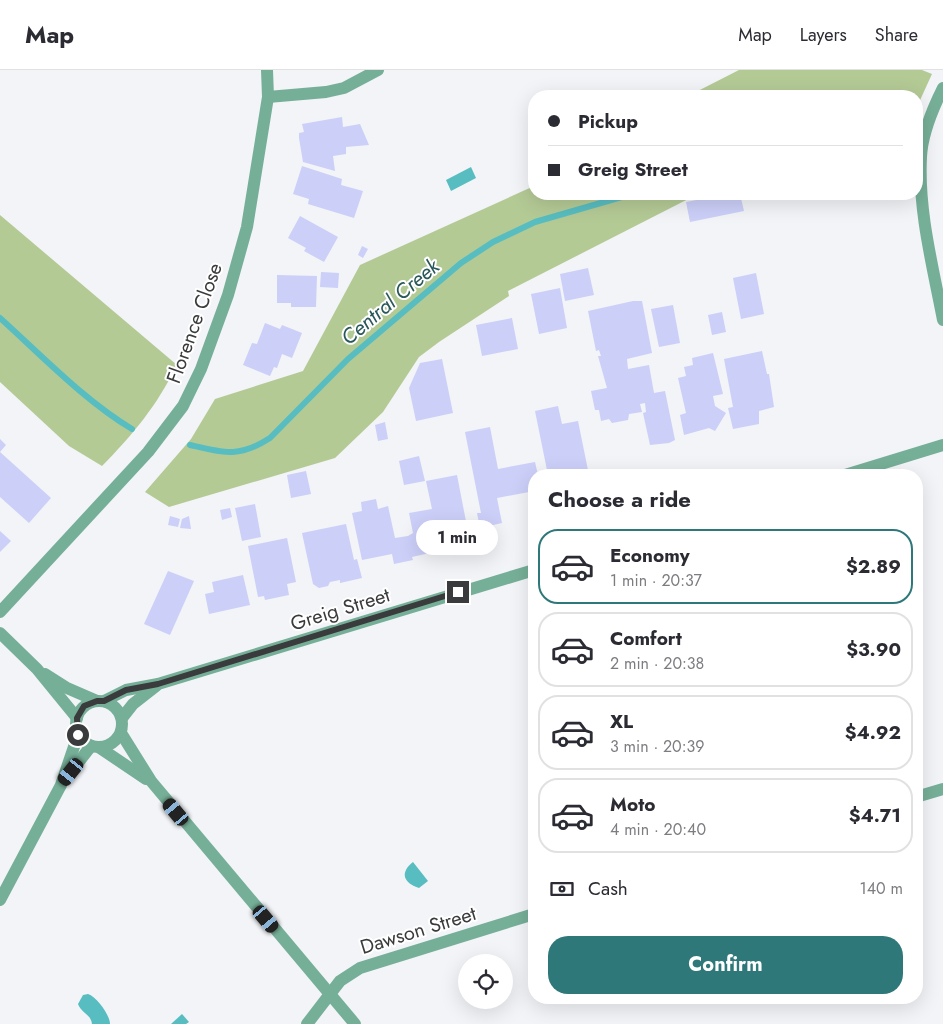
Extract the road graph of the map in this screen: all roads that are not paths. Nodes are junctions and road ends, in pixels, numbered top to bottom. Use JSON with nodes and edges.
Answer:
{"nodes":[{"id":1,"x":267,"y":70,"type":"edge"},
{"id":2,"x":378,"y":70,"type":"edge"},
{"id":3,"x":943,"y":88,"type":"edge"},
{"id":4,"x":268,"y":97,"type":"junction"},
{"id":5,"x":923,"y":146,"type":"edge"},
{"id":6,"x":923,"y":190,"type":"edge"},
{"id":7,"x":943,"y":320,"type":"edge"},
{"id":8,"x":943,"y":445,"type":"edge"},
{"id":9,"x":865,"y":469,"type":"edge"},
{"id":10,"x":528,"y":572,"type":"edge"},
{"id":11,"x":0,"y":612,"type":"edge"},
{"id":12,"x":0,"y":633,"type":"edge"},
{"id":13,"x":37,"y":668,"type":"junction"},
{"id":14,"x":158,"y":684,"type":"junction"},
{"id":15,"x":100,"y":701,"type":"junction"},
{"id":16,"x":77,"y":718,"type":"junction"},
{"id":17,"x":122,"y":718,"type":"junction"},
{"id":18,"x":121,"y":733,"type":"junction"},
{"id":19,"x":78,"y":735,"type":"junction"},
{"id":20,"x":96,"y":747,"type":"junction"},
{"id":21,"x":151,"y":782,"type":"junction"},
{"id":22,"x":61,"y":785,"type":"junction"},
{"id":23,"x":943,"y":789,"type":"edge"},
{"id":24,"x":923,"y":795,"type":"edge"},
{"id":25,"x":0,"y":900,"type":"edge"},
{"id":26,"x":528,"y":916,"type":"edge"},
{"id":27,"x":330,"y":995,"type":"junction"},
{"id":28,"x":307,"y":1024,"type":"edge"},
{"id":29,"x":355,"y":1024,"type":"edge"}],
"edges":[{"from":1,"to":4,"type":"street","name":"Florence Close"},
{"from":2,"to":4,"type":"street"},
{"from":3,"to":5,"type":"street"},
{"from":4,"to":11,"type":"street","name":"Florence Close"},
{"from":6,"to":7,"type":"street"},
{"from":8,"to":9,"type":"street"},
{"from":10,"to":14,"type":"street","name":"Greig Street"},
{"from":12,"to":13,"type":"street"},
{"from":13,"to":15,"type":"street"},
{"from":13,"to":16,"type":"street"},
{"from":14,"to":15,"type":"street","name":"Greig Street"},
{"from":14,"to":17,"type":"street","name":"Greig Street"},
{"from":15,"to":16,"type":"street"},
{"from":15,"to":17,"type":"street"},
{"from":16,"to":19,"type":"street"},
{"from":17,"to":18,"type":"street"},
{"from":18,"to":20,"type":"street"},
{"from":18,"to":21,"type":"street"},
{"from":19,"to":20,"type":"street"},
{"from":19,"to":22,"type":"street"},
{"from":20,"to":21,"type":"street"},
{"from":20,"to":22,"type":"street"},
{"from":21,"to":27,"type":"street"},
{"from":22,"to":25,"type":"street"},
{"from":23,"to":24,"type":"street"},
{"from":26,"to":27,"type":"street","name":"Dawson Street"},
{"from":27,"to":28,"type":"street","name":"Dawson Street"},
{"from":27,"to":29,"type":"street"}]}
